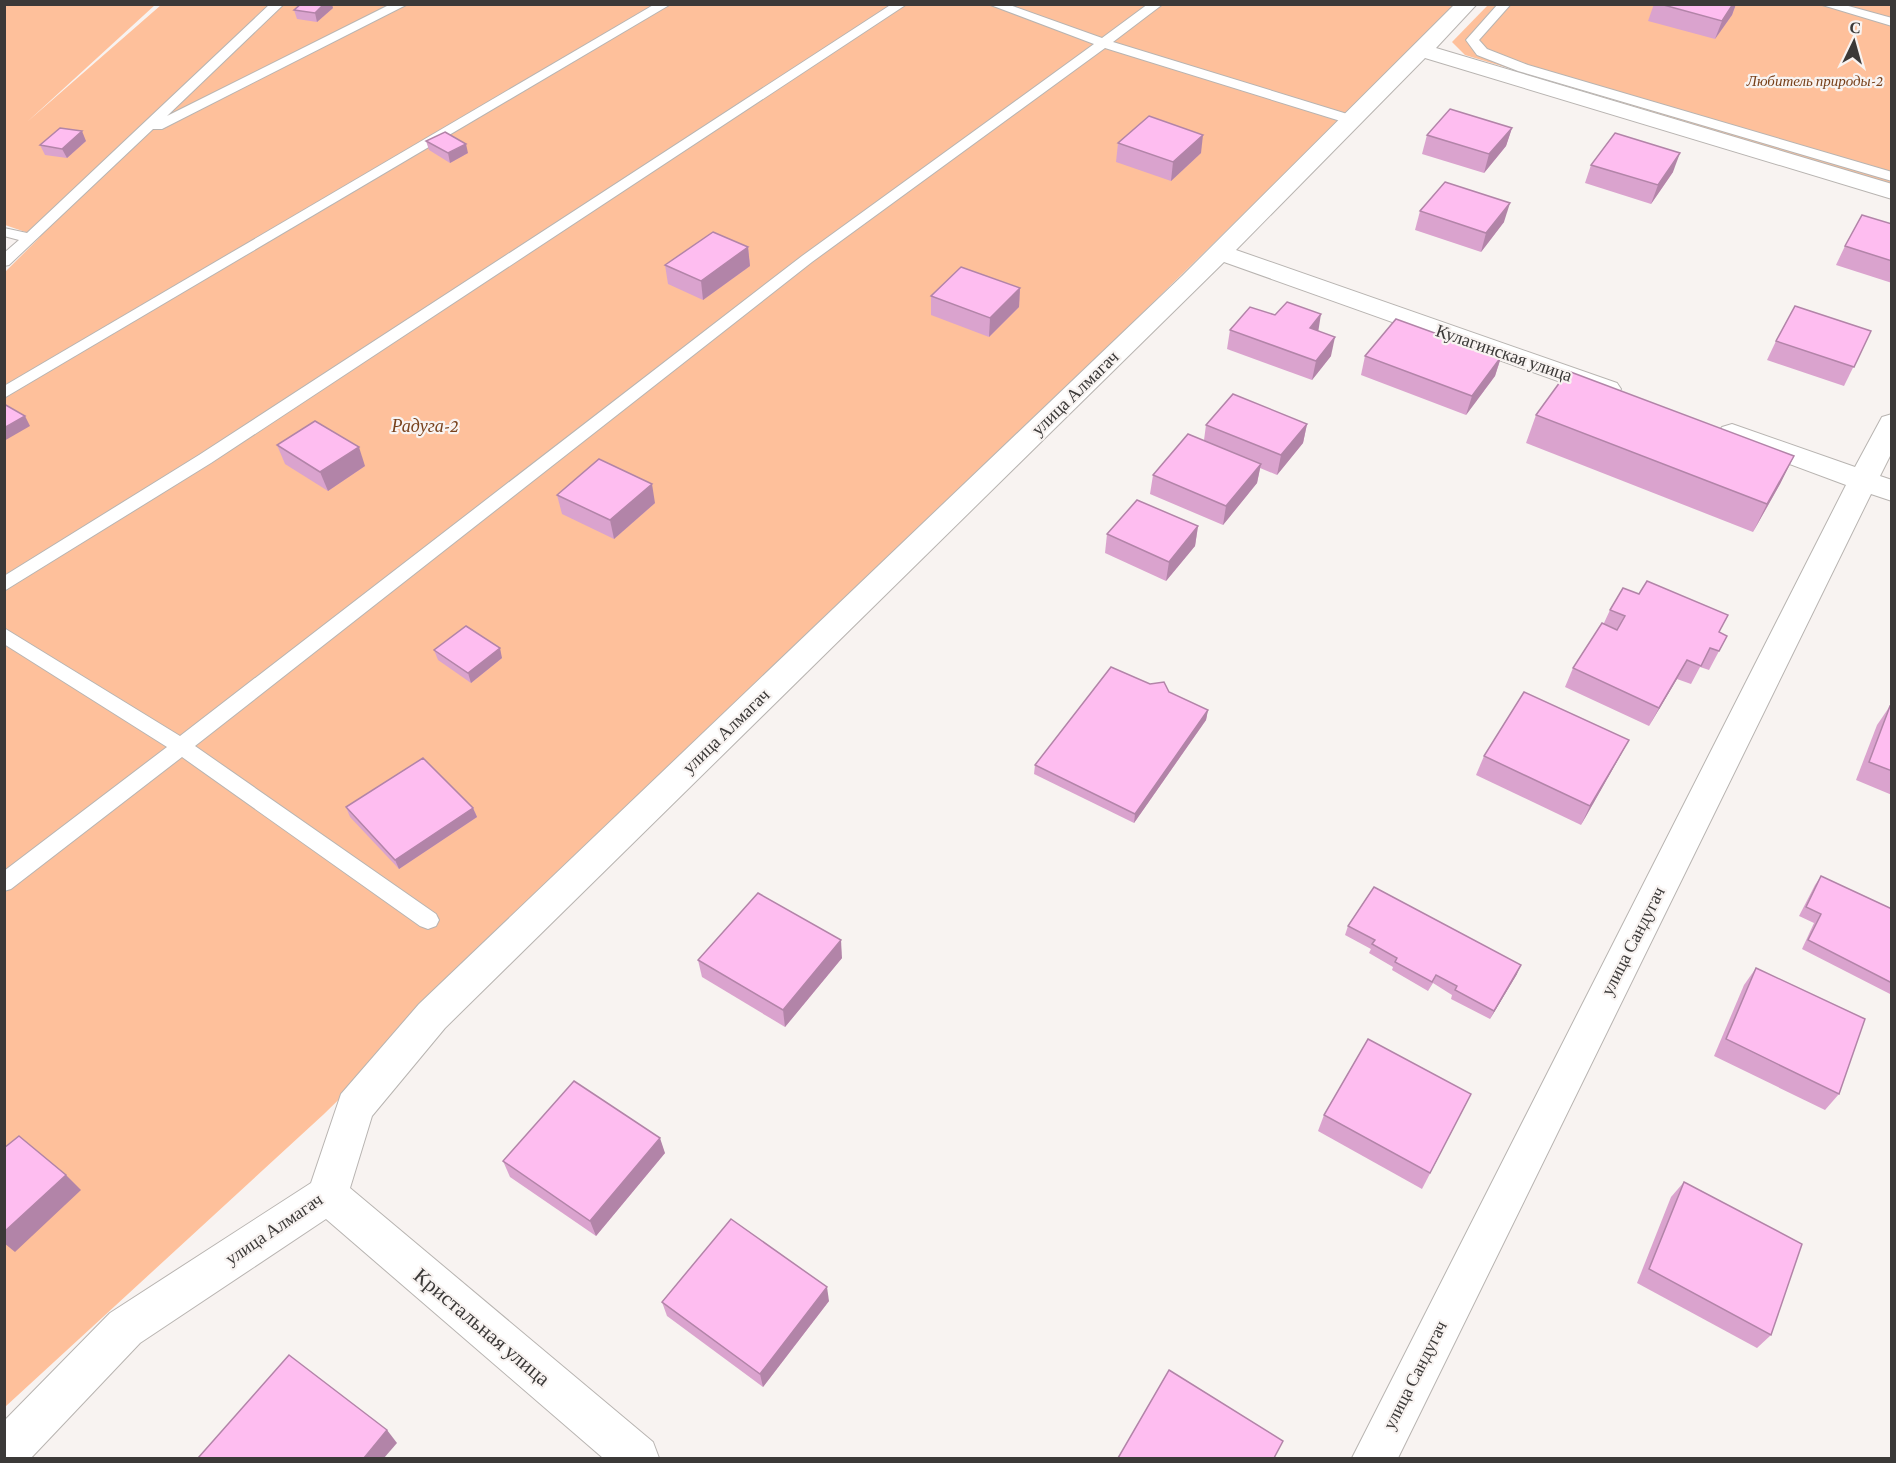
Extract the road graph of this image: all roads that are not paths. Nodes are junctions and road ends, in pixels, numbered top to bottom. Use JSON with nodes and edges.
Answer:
{"nodes":[{"id":1,"x":278,"y":4,"type":"edge"},
{"id":2,"x":402,"y":4,"type":"edge"},
{"id":3,"x":665,"y":4,"type":"edge"},
{"id":4,"x":901,"y":4,"type":"edge"},
{"id":5,"x":994,"y":4,"type":"edge"},
{"id":6,"x":1157,"y":4,"type":"edge"},
{"id":7,"x":1467,"y":4,"type":"edge"},
{"id":8,"x":1505,"y":4,"type":"edge"},
{"id":9,"x":1826,"y":4,"type":"edge"},
{"id":10,"x":1892,"y":22,"type":"edge"},
{"id":11,"x":1106,"y":44,"type":"junction"},
{"id":12,"x":1421,"y":50,"type":"junction"},
{"id":13,"x":1352,"y":120,"type":"junction"},
{"id":14,"x":139,"y":135,"type":"junction"},
{"id":15,"x":1892,"y":177,"type":"edge"},
{"id":16,"x":1892,"y":192,"type":"edge"},
{"id":17,"x":4,"y":232,"type":"edge"},
{"id":18,"x":30,"y":238,"type":"junction"},
{"id":19,"x":1218,"y":252,"type":"junction"},
{"id":20,"x":4,"y":262,"type":"edge"},
{"id":21,"x":4,"y":393,"type":"edge"},
{"id":22,"x":1631,"y":398,"type":"edge"},
{"id":23,"x":1892,"y":423,"type":"edge"},
{"id":24,"x":1709,"y":425,"type":"edge"},
{"id":25,"x":1877,"y":486,"type":"edge"},
{"id":26,"x":4,"y":585,"type":"edge"},
{"id":27,"x":4,"y":634,"type":"edge"},
{"id":28,"x":183,"y":747,"type":"junction"},
{"id":29,"x":4,"y":883,"type":"edge"},
{"id":30,"x":428,"y":920,"type":"dead end"},
{"id":31,"x":328,"y":1195,"type":"junction"},
{"id":32,"x":4,"y":1454,"type":"edge"},
{"id":33,"x":637,"y":1458,"type":"edge"},
{"id":34,"x":1374,"y":1458,"type":"edge"}],
"edges":[{"from":1,"to":14,"type":"lane"},
{"from":2,"to":14,"type":"lane"},
{"from":3,"to":21,"type":"lane"},
{"from":4,"to":26,"type":"lane"},
{"from":5,"to":11,"type":"lane"},
{"from":6,"to":11,"type":"lane"},
{"from":7,"to":12,"type":"street","name":"улица Алмагач"},
{"from":8,"to":15,"type":"lane"},
{"from":9,"to":10,"type":"lane"},
{"from":11,"to":13,"type":"lane"},
{"from":11,"to":28,"type":"lane"},
{"from":12,"to":13,"type":"street","name":"улица Алмагач"},
{"from":12,"to":16,"type":"street"},
{"from":13,"to":19,"type":"street","name":"улица Алмагач"},
{"from":14,"to":18,"type":"lane"},
{"from":17,"to":18,"type":"lane"},
{"from":18,"to":20,"type":"lane"},
{"from":19,"to":22,"type":"street","name":"Кулагинская улица"},
{"from":19,"to":31,"type":"street","name":"улица Алмагач"},
{"from":23,"to":25,"type":"street","name":"улица Сандугач"},
{"from":24,"to":25,"type":"street"},
{"from":25,"to":34,"type":"street","name":"улица Сандугач"},
{"from":27,"to":28,"type":"lane"},
{"from":28,"to":29,"type":"lane"},
{"from":28,"to":30,"type":"lane"},
{"from":31,"to":32,"type":"street","name":"улица Алмагач"},
{"from":31,"to":33,"type":"street","name":"Кристальная улица"}]}
